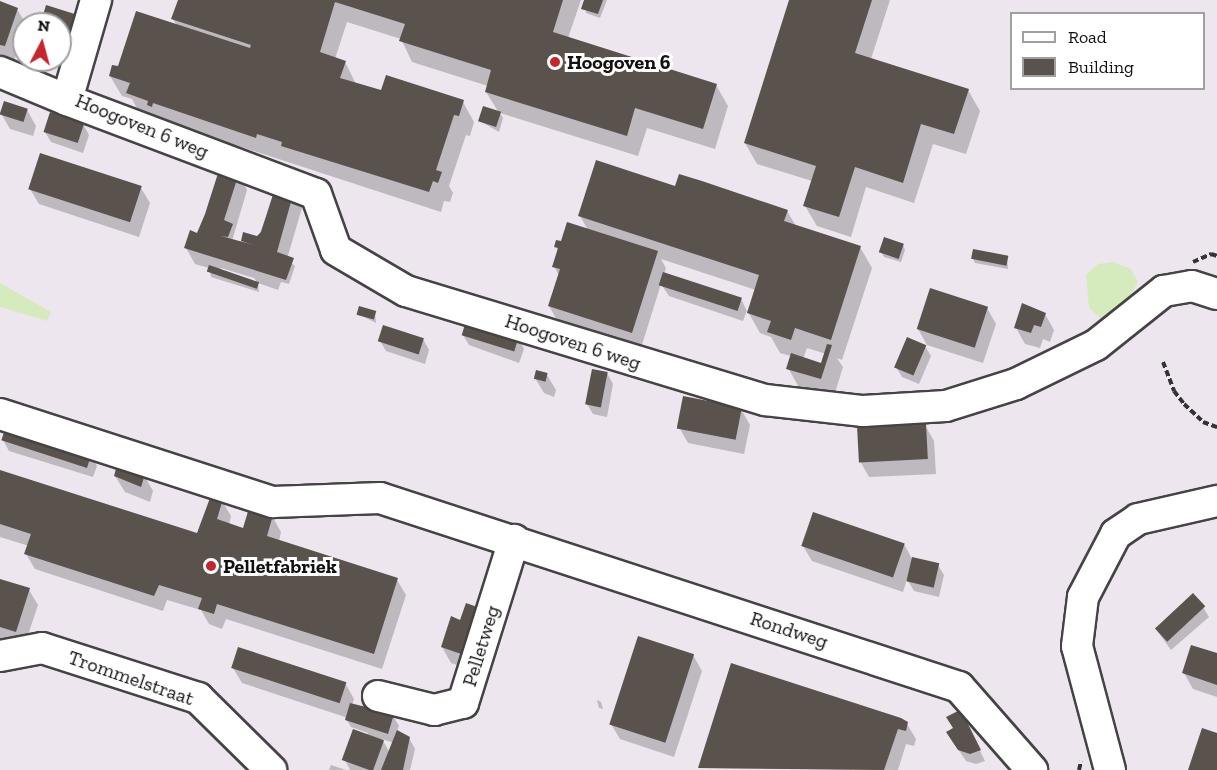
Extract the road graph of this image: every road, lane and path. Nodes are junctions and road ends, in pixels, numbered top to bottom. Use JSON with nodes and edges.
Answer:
{"nodes":[{"id":1,"x":96,"y":0,"type":"edge"},
{"id":2,"x":0,"y":72,"type":"edge"},
{"id":3,"x":67,"y":99,"type":"junction"},
{"id":4,"x":1217,"y":294,"type":"edge"},
{"id":5,"x":1163,"y":362,"type":"dead end"},
{"id":6,"x":0,"y":414,"type":"edge"},
{"id":7,"x":1217,"y":427,"type":"edge"},
{"id":8,"x":1217,"y":501,"type":"edge"},
{"id":9,"x":514,"y":540,"type":"junction"},
{"id":10,"x":0,"y":656,"type":"edge"},
{"id":11,"x":378,"y":696,"type":"dead end"},
{"id":12,"x":272,"y":770,"type":"edge"},
{"id":13,"x":1032,"y":770,"type":"edge"},
{"id":14,"x":1110,"y":770,"type":"edge"}],
"edges":[{"from":1,"to":3,"type":"street","name":"Hoogoven 6 weg"},
{"from":2,"to":3,"type":"street"},
{"from":3,"to":4,"type":"street","name":"Hoogoven 6 weg"},
{"from":5,"to":7,"type":"path"},
{"from":6,"to":9,"type":"street","name":"Rondweg"},
{"from":8,"to":14,"type":"street"},
{"from":9,"to":11,"type":"street","name":"Pelletweg"},
{"from":9,"to":13,"type":"street","name":"Rondweg"},
{"from":10,"to":12,"type":"street","name":"Trommelstraat"}]}
